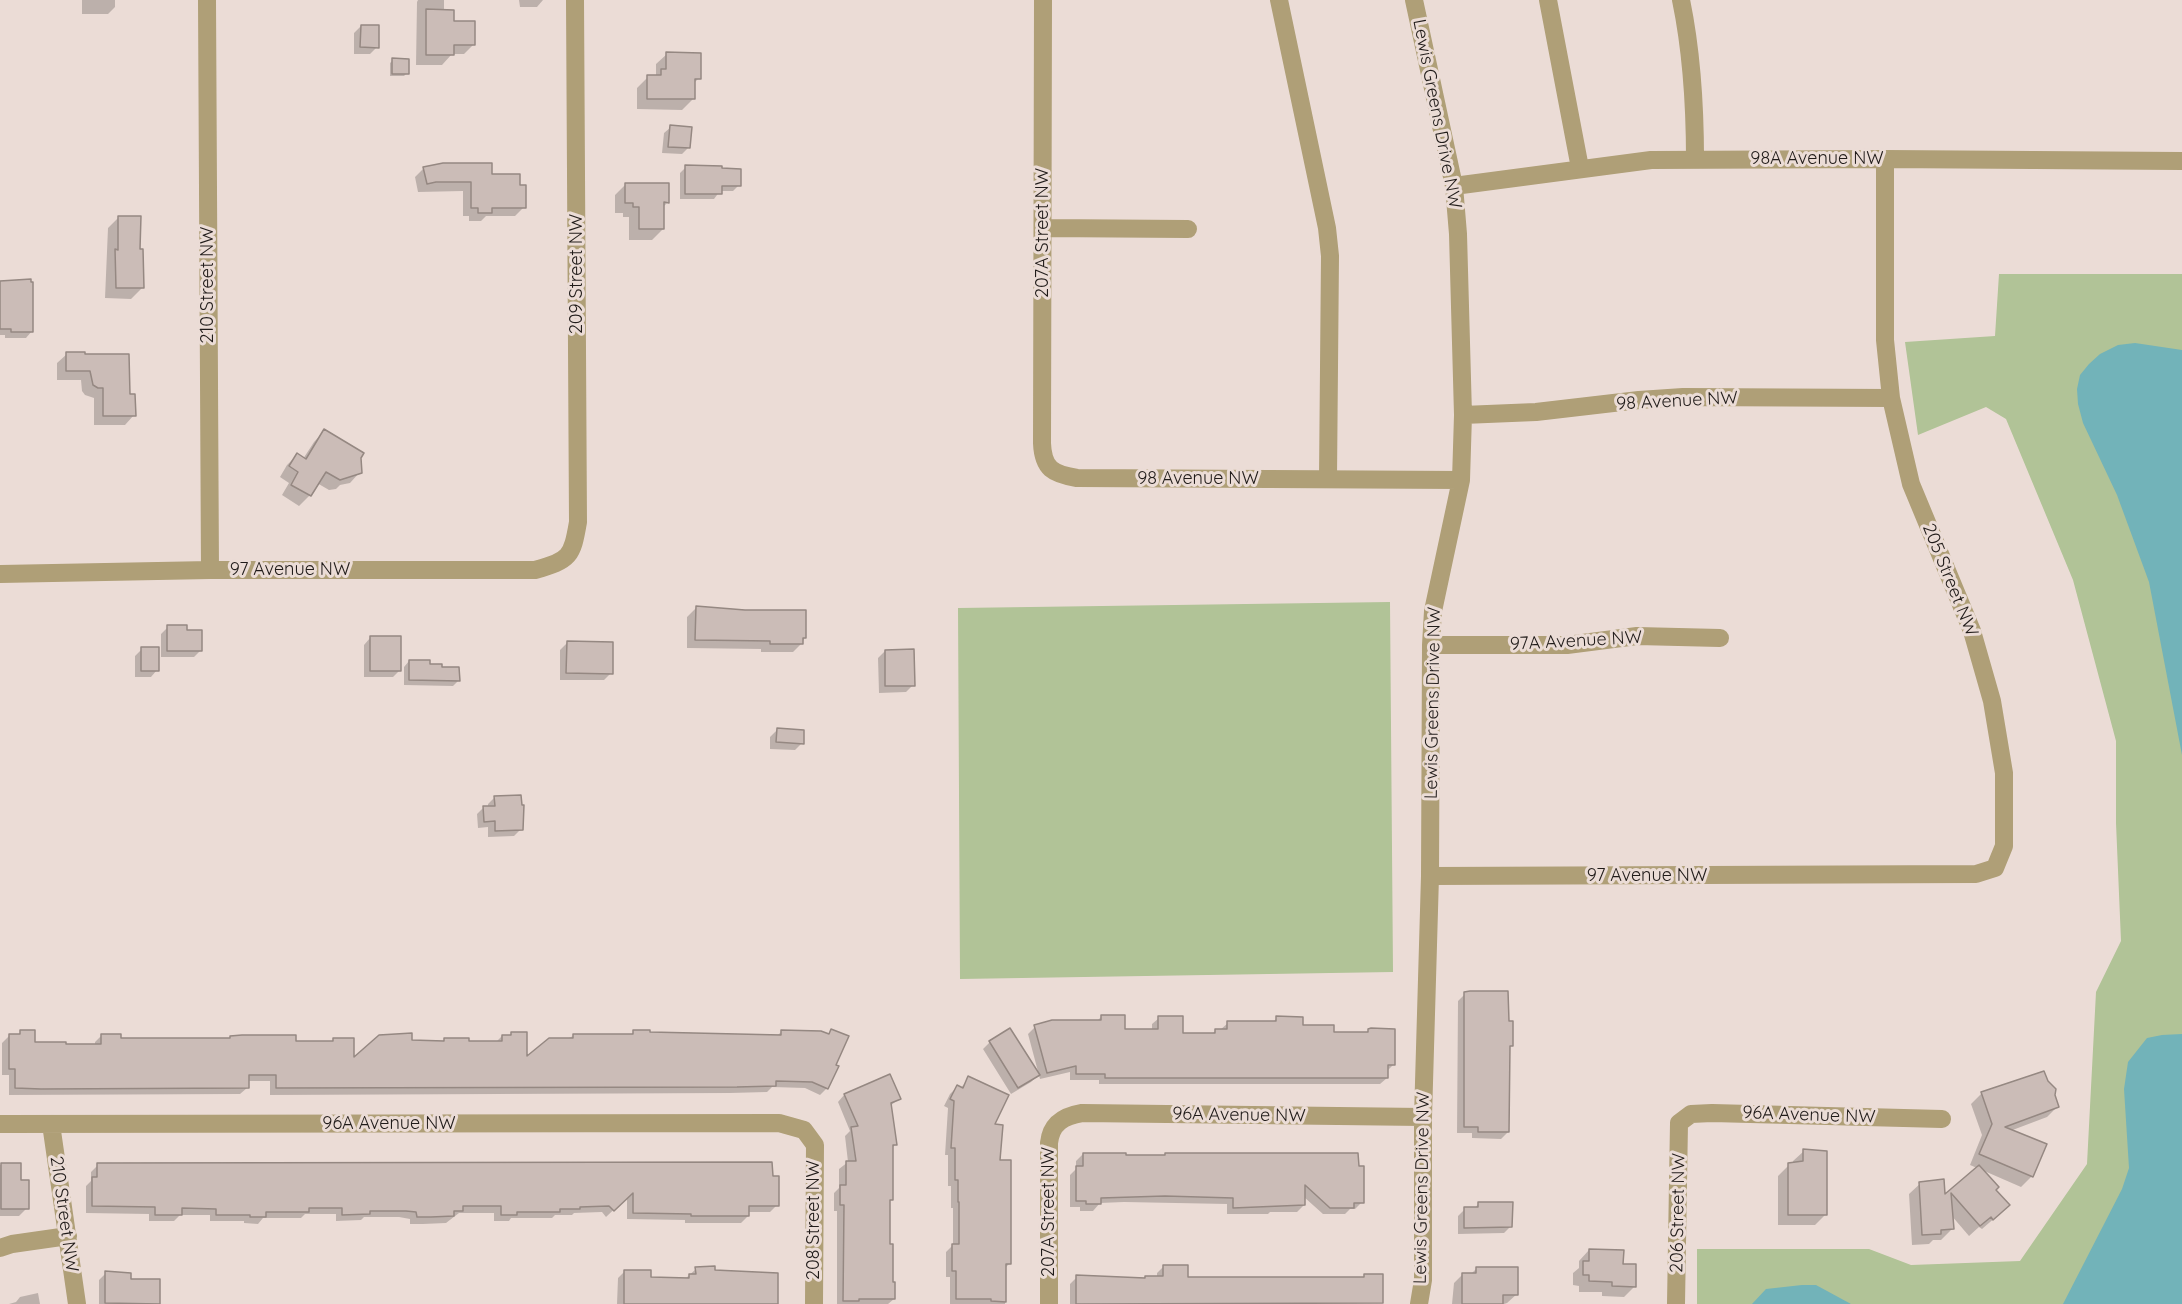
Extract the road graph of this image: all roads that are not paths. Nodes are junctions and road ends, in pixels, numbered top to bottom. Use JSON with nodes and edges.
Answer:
{"nodes":[{"id":1,"x":207,"y":0,"type":"edge"},
{"id":2,"x":575,"y":0,"type":"edge"},
{"id":3,"x":1043,"y":0,"type":"edge"},
{"id":4,"x":1279,"y":0,"type":"edge"},
{"id":5,"x":1414,"y":0,"type":"edge"},
{"id":6,"x":1548,"y":0,"type":"edge"},
{"id":7,"x":1681,"y":0,"type":"edge"},
{"id":8,"x":1695,"y":159,"type":"junction"},
{"id":9,"x":1885,"y":159,"type":"junction"},
{"id":10,"x":2182,"y":161,"type":"edge"},
{"id":11,"x":1580,"y":168,"type":"junction"},
{"id":12,"x":1454,"y":186,"type":"junction"},
{"id":13,"x":1043,"y":228,"type":"junction"},
{"id":14,"x":1188,"y":229,"type":"dead end"},
{"id":15,"x":1890,"y":398,"type":"junction"},
{"id":16,"x":1463,"y":415,"type":"junction"},
{"id":17,"x":1046,"y":465,"type":"joint"},
{"id":18,"x":1328,"y":478,"type":"junction"},
{"id":19,"x":1461,"y":480,"type":"junction"},
{"id":20,"x":573,"y":548,"type":"joint"},
{"id":21,"x":210,"y":570,"type":"junction"},
{"id":22,"x":0,"y":574,"type":"edge"},
{"id":23,"x":1720,"y":638,"type":"dead end"},
{"id":24,"x":1431,"y":645,"type":"junction"},
{"id":25,"x":1430,"y":876,"type":"junction"},
{"id":26,"x":1864,"y":876,"type":"joint"},
{"id":27,"x":1423,"y":1117,"type":"junction"},
{"id":28,"x":1942,"y":1119,"type":"dead end"},
{"id":29,"x":1057,"y":1122,"type":"joint"},
{"id":30,"x":779,"y":1123,"type":"joint"},
{"id":31,"x":1679,"y":1123,"type":"joint"},
{"id":32,"x":0,"y":1124,"type":"edge"},
{"id":33,"x":51,"y":1124,"type":"junction"},
{"id":34,"x":68,"y":1236,"type":"junction"},
{"id":35,"x":0,"y":1248,"type":"edge"},
{"id":36,"x":77,"y":1304,"type":"edge"},
{"id":37,"x":814,"y":1304,"type":"edge"},
{"id":38,"x":1049,"y":1304,"type":"edge"},
{"id":39,"x":1419,"y":1304,"type":"edge"},
{"id":40,"x":1676,"y":1304,"type":"edge"}],
"edges":[{"from":1,"to":21,"type":"street","name":"210 Street NW"},
{"from":2,"to":20,"type":"street","name":"209 Street NW"},
{"from":3,"to":13,"type":"street","name":"207A Street NW"},
{"from":4,"to":18,"type":"street"},
{"from":5,"to":12,"type":"street","name":"Lewis Greens Drive NW"},
{"from":6,"to":11,"type":"street"},
{"from":7,"to":8,"type":"street"},
{"from":8,"to":9,"type":"street","name":"98A Avenue NW"},
{"from":8,"to":11,"type":"street","name":"98A Avenue NW"},
{"from":9,"to":10,"type":"street","name":"98A Avenue NW"},
{"from":9,"to":15,"type":"street","name":"205 Street NW"},
{"from":11,"to":12,"type":"street","name":"98A Avenue NW"},
{"from":12,"to":16,"type":"street","name":"Lewis Greens Drive NW"},
{"from":13,"to":14,"type":"street"},
{"from":13,"to":17,"type":"street","name":"207A Street NW"},
{"from":15,"to":16,"type":"street","name":"98 Avenue NW"},
{"from":15,"to":26,"type":"street","name":"205 Street NW"},
{"from":16,"to":19,"type":"street","name":"Lewis Greens Drive NW"},
{"from":17,"to":18,"type":"street","name":"98 Avenue NW"},
{"from":18,"to":19,"type":"street","name":"98 Avenue NW"},
{"from":19,"to":24,"type":"street","name":"Lewis Greens Drive NW"},
{"from":20,"to":21,"type":"street","name":"97 Avenue NW"},
{"from":21,"to":22,"type":"street","name":"97 Avenue NW"},
{"from":23,"to":24,"type":"street","name":"97A Avenue NW"},
{"from":24,"to":25,"type":"street","name":"Lewis Greens Drive NW"},
{"from":25,"to":26,"type":"street","name":"97 Avenue NW"},
{"from":25,"to":27,"type":"street","name":"Lewis Greens Drive NW"},
{"from":27,"to":29,"type":"street","name":"96A Avenue NW"},
{"from":27,"to":39,"type":"street","name":"Lewis Greens Drive NW"},
{"from":28,"to":31,"type":"street","name":"96A Avenue NW"},
{"from":29,"to":38,"type":"street","name":"207A Street NW"},
{"from":30,"to":33,"type":"street","name":"96A Avenue NW"},
{"from":30,"to":37,"type":"street","name":"208 Street NW"},
{"from":31,"to":40,"type":"street","name":"206 Street NW"},
{"from":32,"to":33,"type":"street","name":"96A Avenue NW"},
{"from":33,"to":34,"type":"street","name":"210 Street NW"},
{"from":34,"to":35,"type":"street"},
{"from":34,"to":36,"type":"street","name":"210 Street NW"}]}
